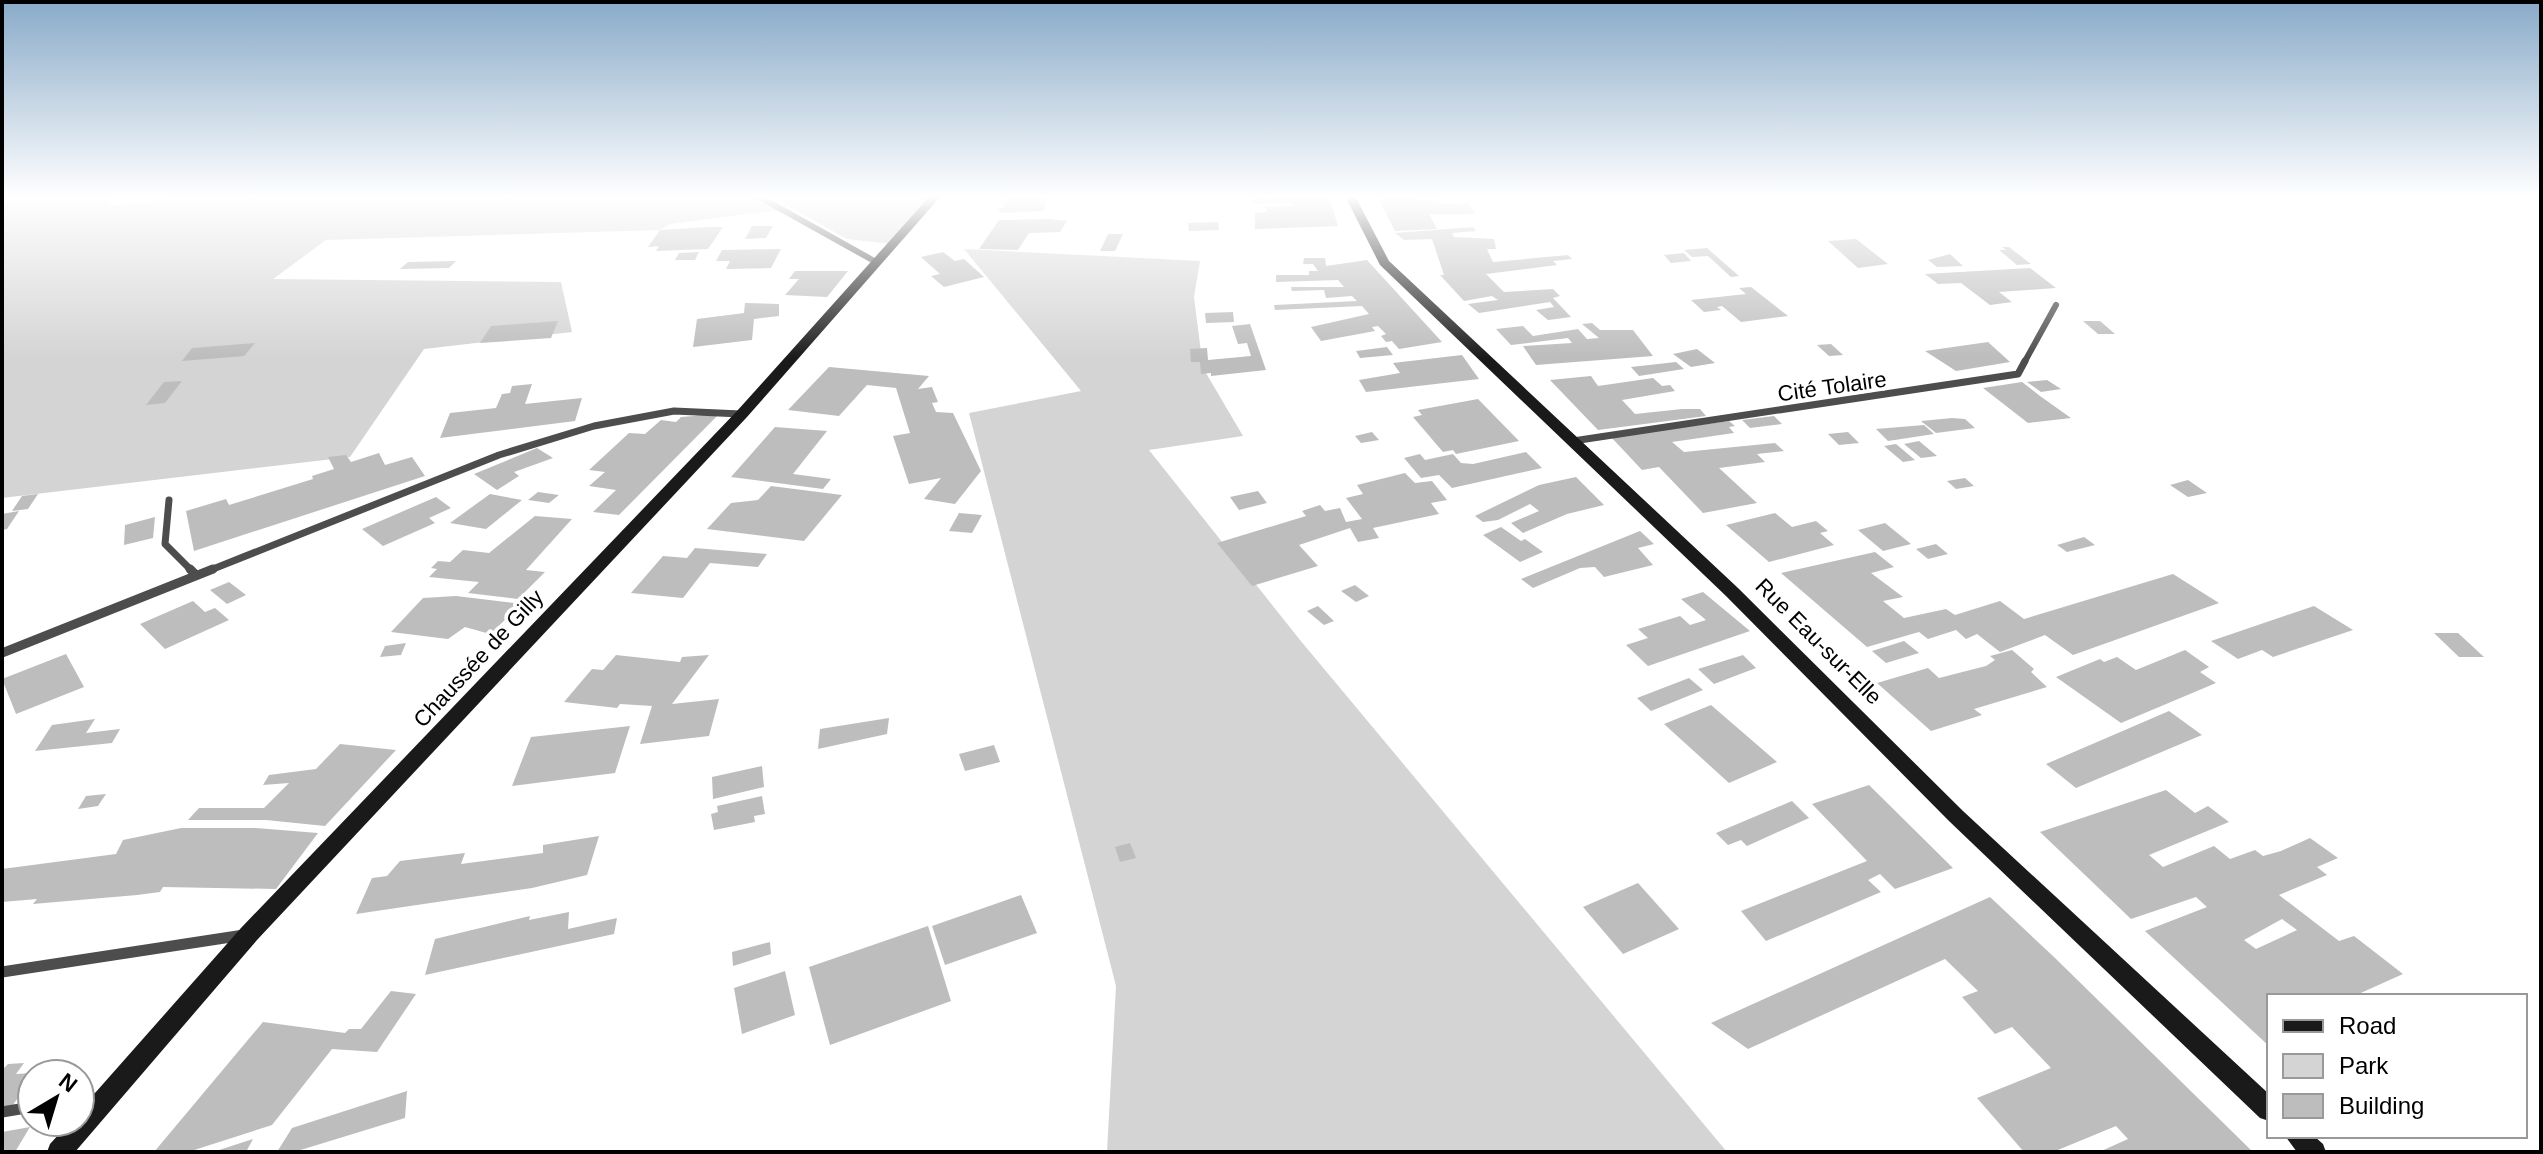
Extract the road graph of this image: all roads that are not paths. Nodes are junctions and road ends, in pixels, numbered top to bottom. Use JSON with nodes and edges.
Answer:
{"nodes":[{"id":1,"x":854,"y":250,"type":"edge"},
{"id":2,"x":887,"y":250,"type":"edge"},
{"id":3,"x":1377,"y":250,"type":"edge"},
{"id":4,"x":876,"y":262,"type":"junction"},
{"id":5,"x":2056,"y":305,"type":"dead end"},
{"id":6,"x":742,"y":414,"type":"junction"},
{"id":7,"x":1573,"y":441,"type":"junction"},
{"id":8,"x":169,"y":500,"type":"dead end"},
{"id":9,"x":196,"y":575,"type":"junction"},
{"id":10,"x":2,"y":653,"type":"edge"},
{"id":11,"x":249,"y":934,"type":"junction"},
{"id":12,"x":2,"y":972,"type":"edge"},
{"id":13,"x":107,"y":1096,"type":"junction"},
{"id":14,"x":96,"y":1098,"type":"edge"},
{"id":15,"x":2267,"y":1108,"type":"edge"},
{"id":16,"x":2299,"y":1138,"type":"edge"},
{"id":17,"x":59,"y":1152,"type":"edge"},
{"id":18,"x":2314,"y":1152,"type":"edge"}],
"edges":[{"from":1,"to":4,"type":"street"},
{"from":2,"to":4,"type":"street","name":"Chaussée de Gilly"},
{"from":3,"to":7,"type":"street","name":"Rue Eau-sur-Elle"},
{"from":4,"to":6,"type":"street","name":"Chaussée de Gilly"},
{"from":5,"to":7,"type":"street","name":"Cité Tolaire"},
{"from":6,"to":9,"type":"street"},
{"from":6,"to":11,"type":"street","name":"Chaussée de Gilly"},
{"from":7,"to":15,"type":"street","name":"Rue Eau-sur-Elle"},
{"from":8,"to":9,"type":"street"},
{"from":9,"to":10,"type":"street"},
{"from":11,"to":12,"type":"street"},
{"from":11,"to":13,"type":"street","name":"Chaussée de Gilly"},
{"from":13,"to":14,"type":"street"},
{"from":13,"to":17,"type":"street","name":"Chaussée de Gilly"},
{"from":16,"to":18,"type":"street"}]}
